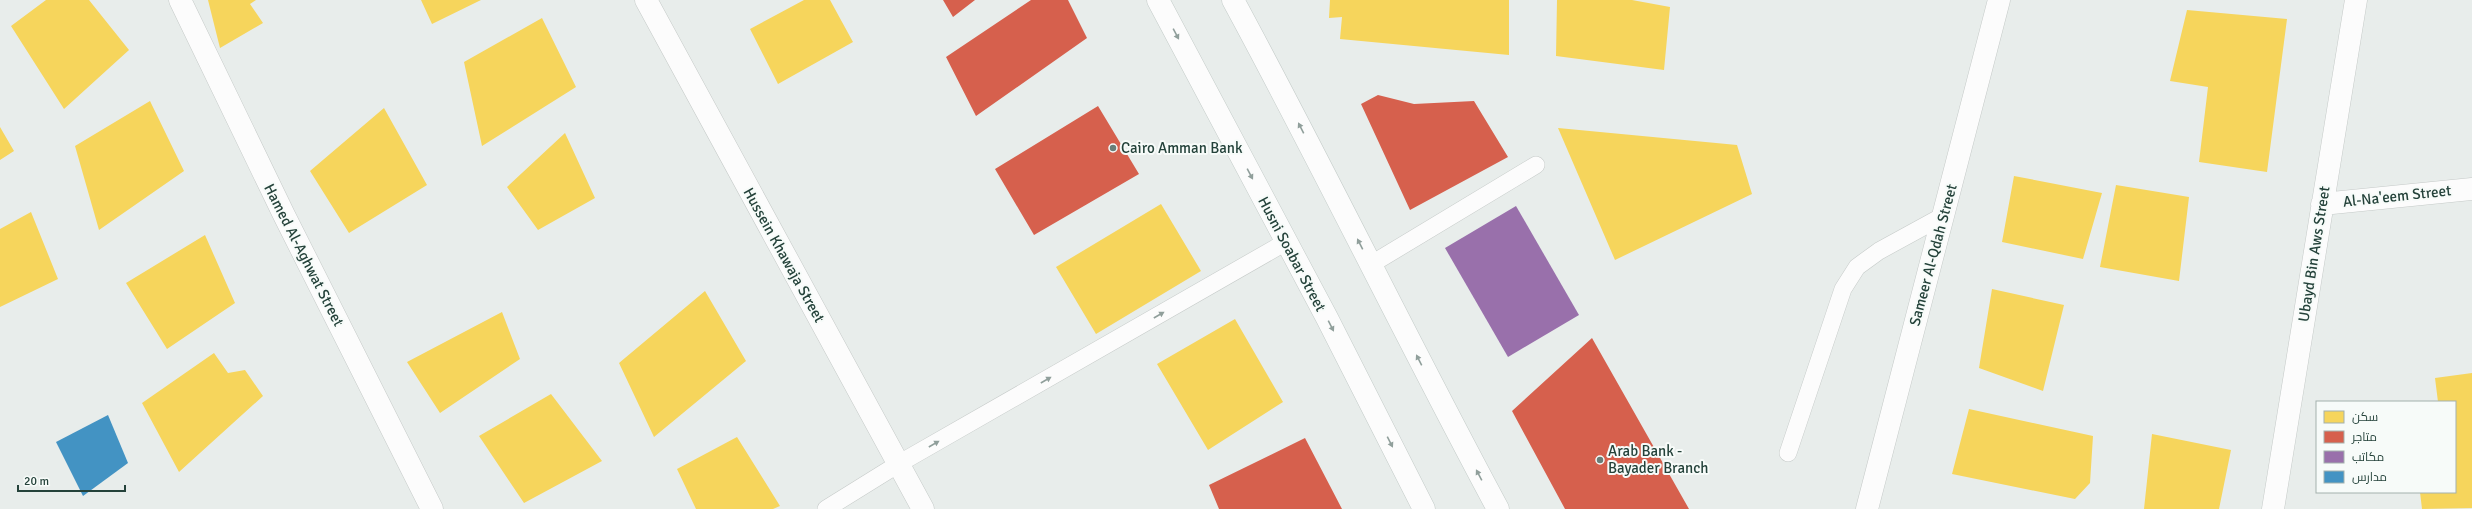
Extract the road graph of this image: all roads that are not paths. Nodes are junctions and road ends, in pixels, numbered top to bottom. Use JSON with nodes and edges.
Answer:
{"nodes":[{"id":1,"x":180,"y":0,"type":"edge"},
{"id":2,"x":646,"y":0,"type":"edge"},
{"id":3,"x":1158,"y":0,"type":"edge"},
{"id":4,"x":1233,"y":0,"type":"edge"},
{"id":5,"x":1998,"y":0,"type":"edge"},
{"id":6,"x":2356,"y":0,"type":"edge"},
{"id":7,"x":1536,"y":165,"type":"dead end"},
{"id":8,"x":2472,"y":189,"type":"edge"},
{"id":9,"x":2322,"y":204,"type":"junction"},
{"id":10,"x":1943,"y":216,"type":"junction"},
{"id":11,"x":1286,"y":242,"type":"junction"},
{"id":12,"x":1370,"y":265,"type":"junction"},
{"id":13,"x":1788,"y":453,"type":"dead end"},
{"id":14,"x":900,"y":463,"type":"junction"},
{"id":15,"x":432,"y":509,"type":"edge"},
{"id":16,"x":826,"y":509,"type":"edge"},
{"id":17,"x":923,"y":509,"type":"edge"},
{"id":18,"x":1424,"y":509,"type":"edge"},
{"id":19,"x":1498,"y":509,"type":"edge"},
{"id":20,"x":1867,"y":509,"type":"edge"},
{"id":21,"x":2273,"y":509,"type":"edge"}],
"edges":[{"from":1,"to":15,"type":"street","name":"Hamed Al-Aghwat Street"},
{"from":2,"to":14,"type":"street","name":"Hussein Khawaja Street"},
{"from":3,"to":11,"type":"street","name":"Husni Soabar Street","one_way":true},
{"from":12,"to":4,"type":"street","one_way":true},
{"from":5,"to":10,"type":"street","name":"Sameer Al-Qdah Street"},
{"from":6,"to":9,"type":"street","name":"Ubayd Bin Aws Street"},
{"from":7,"to":12,"type":"lane"},
{"from":8,"to":9,"type":"street","name":"Al-Na'eem Street"},
{"from":9,"to":21,"type":"street","name":"Ubayd Bin Aws Street"},
{"from":10,"to":13,"type":"lane"},
{"from":10,"to":20,"type":"street","name":"Sameer Al-Qdah Street"},
{"from":14,"to":11,"type":"lane","one_way":true},
{"from":11,"to":18,"type":"street","name":"Husni Soabar Street","one_way":true},
{"from":19,"to":12,"type":"street","one_way":true},
{"from":14,"to":16,"type":"lane"},
{"from":14,"to":17,"type":"street","name":"Hussein Khawaja Street"}]}
